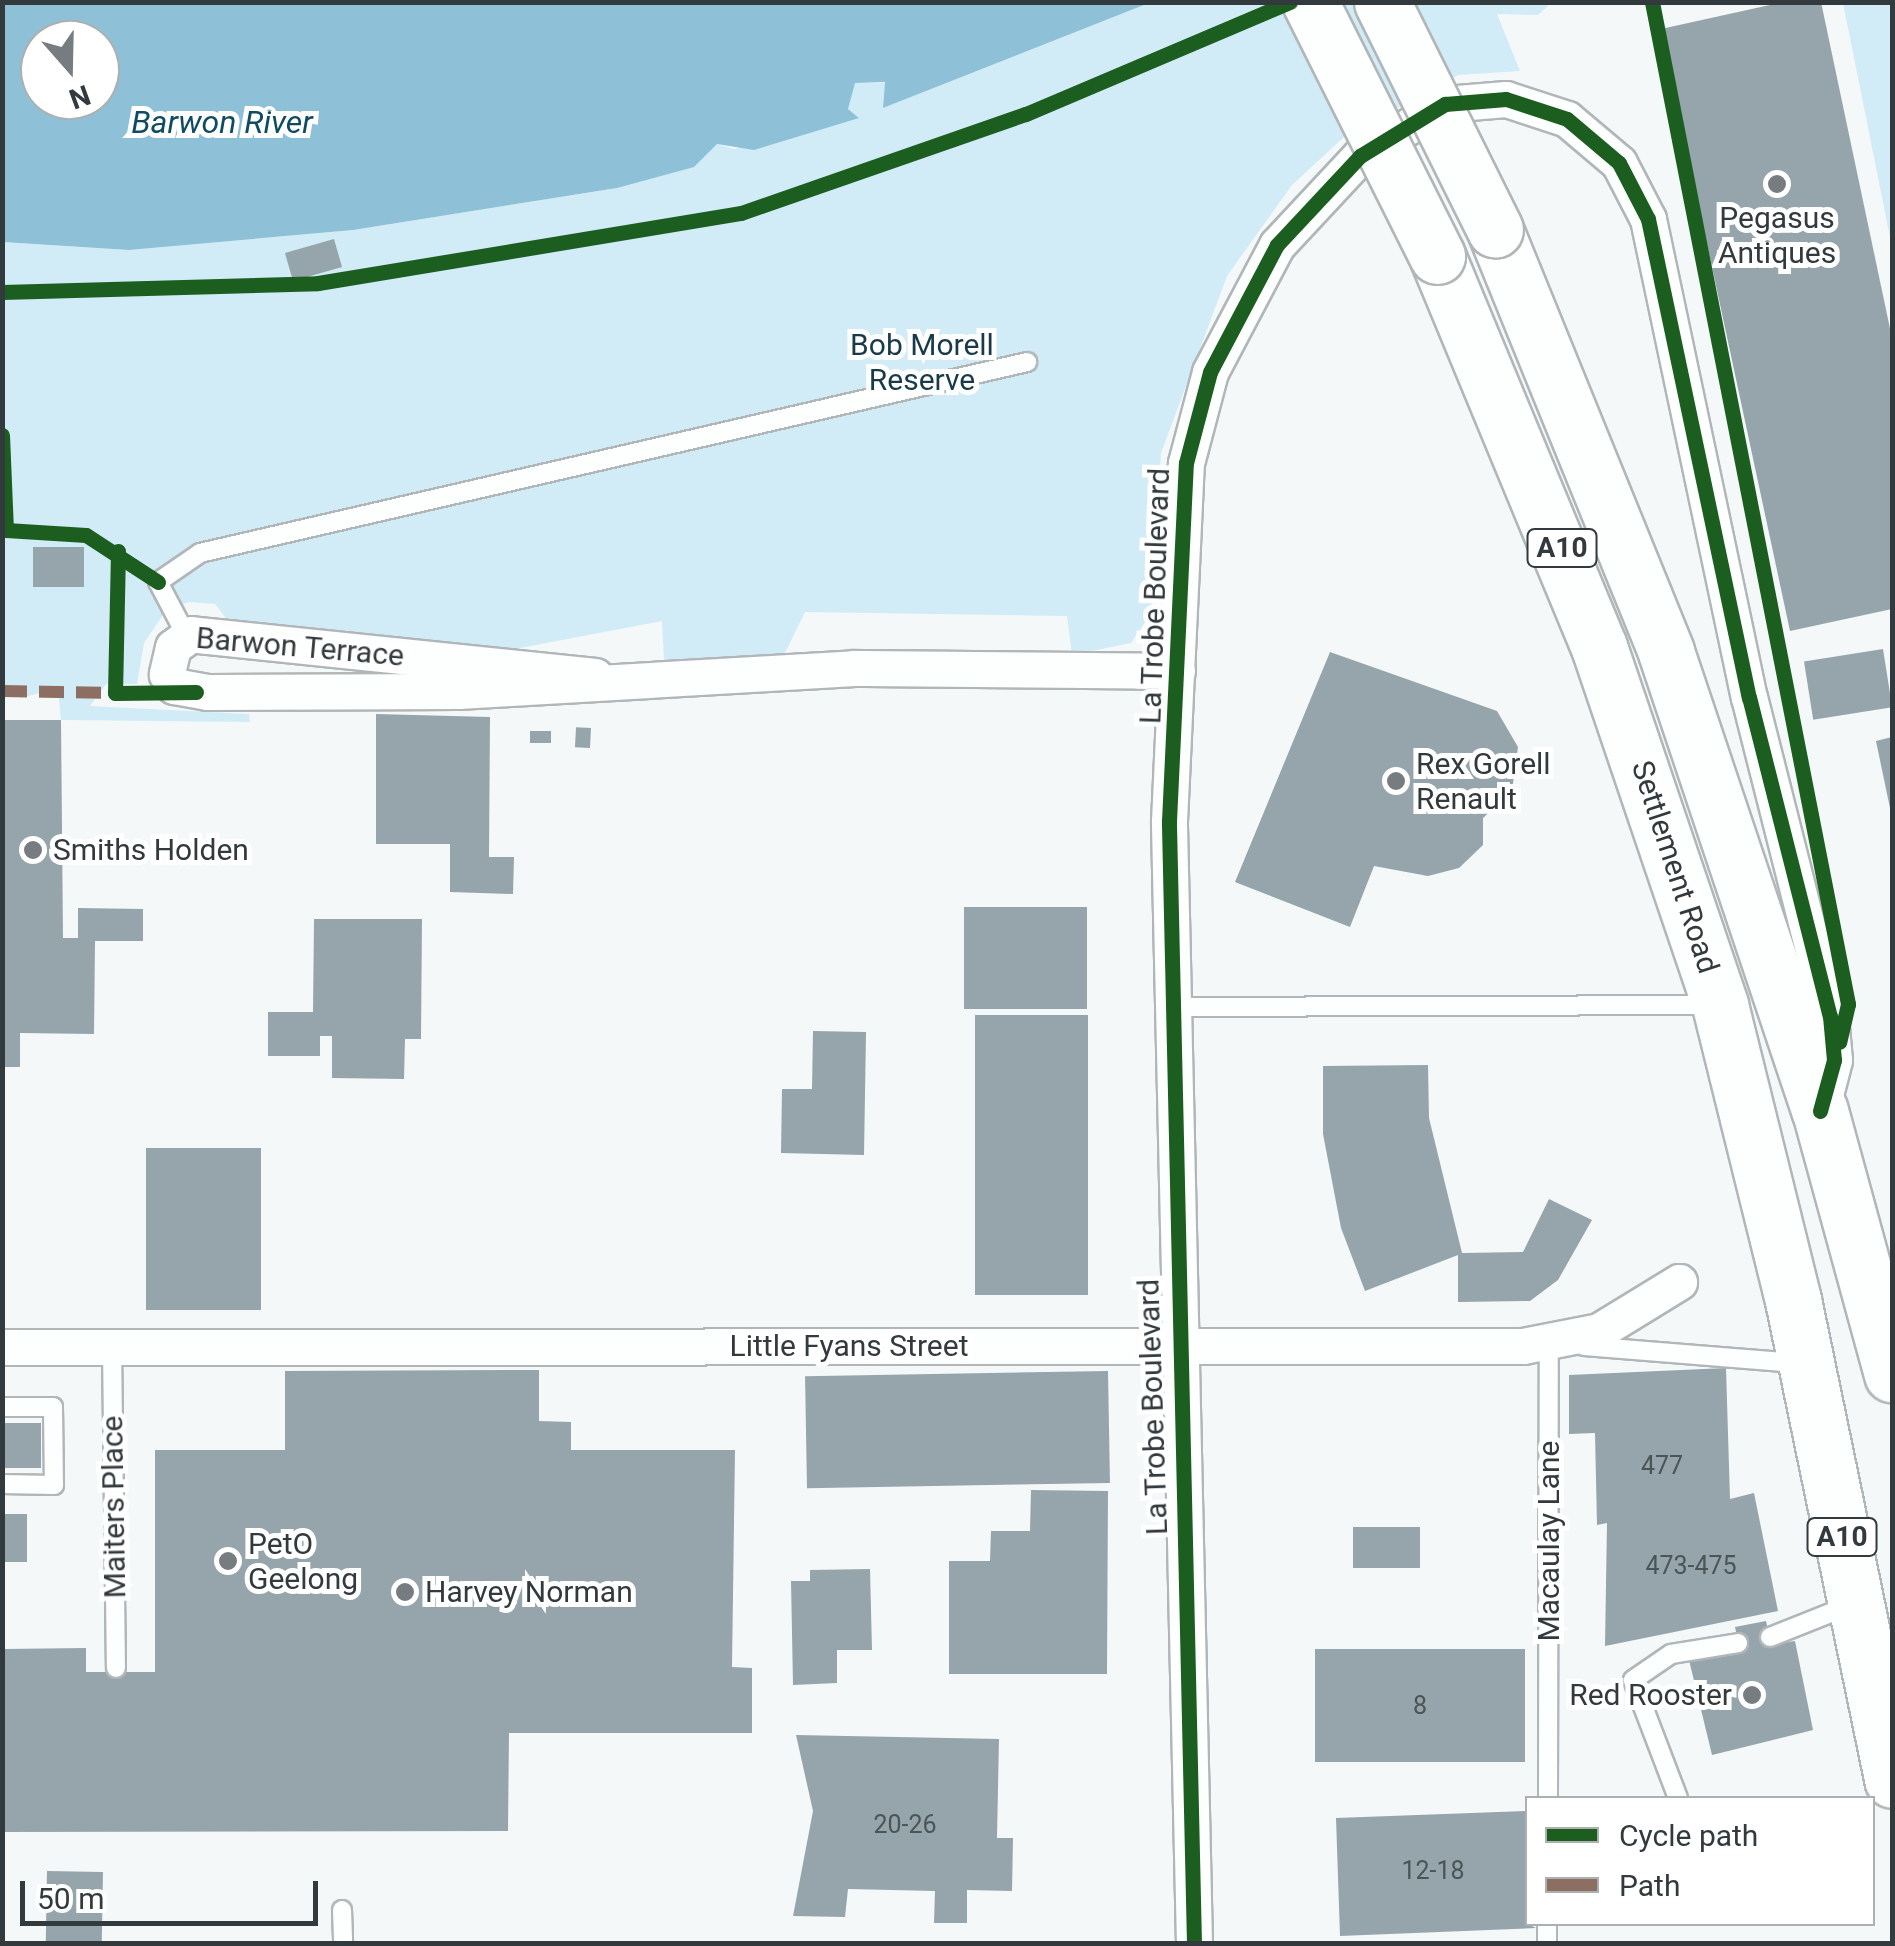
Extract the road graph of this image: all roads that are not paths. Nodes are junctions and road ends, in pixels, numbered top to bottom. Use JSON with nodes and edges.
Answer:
{"nodes":[{"id":1,"x":1310,"y":2,"type":"edge"},
{"id":2,"x":1382,"y":2,"type":"edge"},
{"id":3,"x":1027,"y":362,"type":"dead end"},
{"id":4,"x":186,"y":635,"type":"junction"},
{"id":5,"x":1177,"y":672,"type":"junction"},
{"id":6,"x":595,"y":676,"type":"junction"},
{"id":7,"x":1720,"y":1005,"type":"junction"},
{"id":8,"x":1170,"y":1007,"type":"junction"},
{"id":9,"x":1820,"y":1111,"type":"junction"},
{"id":10,"x":1883,"y":1279,"type":"edge"},
{"id":11,"x":1679,"y":1282,"type":"dead end"},
{"id":12,"x":1792,"y":1300,"type":"junction"},
{"id":13,"x":1549,"y":1344,"type":"junction"},
{"id":14,"x":2,"y":1346,"type":"edge"},
{"id":15,"x":112,"y":1346,"type":"junction"},
{"id":16,"x":1178,"y":1346,"type":"junction"},
{"id":17,"x":1806,"y":1366,"type":"junction"},
{"id":18,"x":1892,"y":1374,"type":"edge"},
{"id":19,"x":2,"y":1407,"type":"edge"},
{"id":20,"x":2,"y":1484,"type":"edge"},
{"id":21,"x":1856,"y":1603,"type":"junction"},
{"id":22,"x":1770,"y":1638,"type":"dead end"},
{"id":23,"x":1738,"y":1642,"type":"dead end"},
{"id":24,"x":116,"y":1668,"type":"dead end"},
{"id":25,"x":1892,"y":1780,"type":"edge"},
{"id":26,"x":1548,"y":1796,"type":"edge"},
{"id":27,"x":1677,"y":1796,"type":"edge"},
{"id":28,"x":342,"y":1910,"type":"dead end"},
{"id":29,"x":343,"y":1944,"type":"edge"},
{"id":30,"x":1194,"y":1944,"type":"edge"}],
"edges":[{"from":1,"to":7,"type":"highway","name":"Settlement Road","number":"A10","bridge":true},
{"from":2,"to":9,"type":"highway","name":"Settlement Road","number":"A10","bridge":true},
{"from":3,"to":4,"type":"lane"},
{"from":4,"to":6,"type":"street","name":"Barwon Terrace"},
{"from":4,"to":6,"type":"street","name":"Barwon Terrace"},
{"from":5,"to":6,"type":"street","name":"Barwon Terrace"},
{"from":5,"to":8,"type":"street","name":"La Trobe Boulevard"},
{"from":5,"to":9,"type":"street","name":"La Trobe Boulevard"},
{"from":7,"to":8,"type":"lane"},
{"from":7,"to":12,"type":"highway","name":"Settlement Road","number":"A10"},
{"from":8,"to":16,"type":"street","name":"La Trobe Boulevard"},
{"from":9,"to":10,"type":"highway","name":"Settlement Road","number":"A10"},
{"from":10,"to":12,"type":"highway"},
{"from":10,"to":18,"type":"highway","name":"Settlement Road","number":"A10"},
{"from":11,"to":13,"type":"street","name":"Little Fyans Street"},
{"from":12,"to":17,"type":"highway","name":"Settlement Road","number":"A10"},
{"from":13,"to":16,"type":"street","name":"Little Fyans Street"},
{"from":13,"to":17,"type":"lane"},
{"from":13,"to":26,"type":"lane","name":"Macaulay Lane"},
{"from":14,"to":15,"type":"street","name":"Little Fyans Street"},
{"from":15,"to":16,"type":"street","name":"Little Fyans Street"},
{"from":15,"to":24,"type":"lane","name":"Maiters Place"},
{"from":16,"to":30,"type":"street","name":"La Trobe Boulevard"},
{"from":17,"to":21,"type":"highway","name":"Settlement Road","number":"A10"},
{"from":19,"to":20,"type":"lane"},
{"from":21,"to":22,"type":"lane"},
{"from":21,"to":25,"type":"highway","name":"Settlement Road","number":"A10"},
{"from":23,"to":27,"type":"lane"},
{"from":28,"to":29,"type":"lane"}]}
